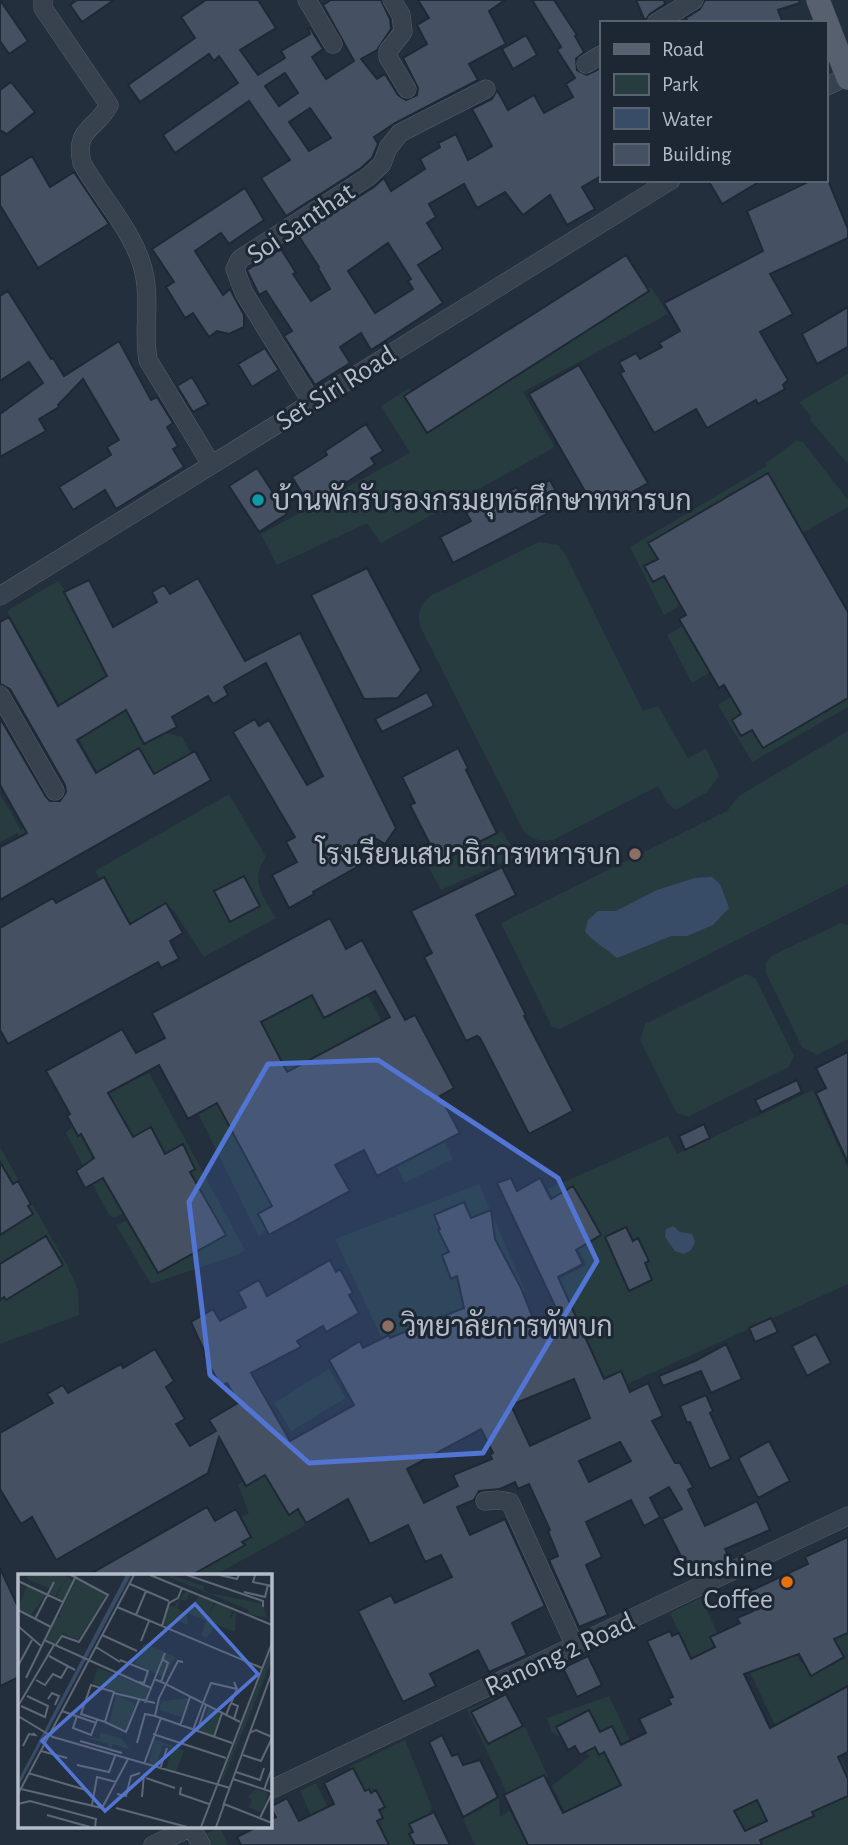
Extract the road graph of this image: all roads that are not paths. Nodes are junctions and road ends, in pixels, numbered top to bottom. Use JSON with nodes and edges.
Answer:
{"nodes":[{"id":1,"x":43,"y":0,"type":"edge"},
{"id":2,"x":307,"y":0,"type":"edge"},
{"id":3,"x":392,"y":0,"type":"edge"},
{"id":4,"x":694,"y":0,"type":"edge"},
{"id":5,"x":818,"y":0,"type":"edge"},
{"id":6,"x":659,"y":21,"type":"edge"},
{"id":7,"x":826,"y":21,"type":"edge"},
{"id":8,"x":827,"y":23,"type":"edge"},
{"id":9,"x":332,"y":44,"type":"dead end"},
{"id":10,"x":848,"y":77,"type":"edge"},
{"id":11,"x":827,"y":87,"type":"edge"},
{"id":12,"x":407,"y":89,"type":"dead end"},
{"id":13,"x":486,"y":89,"type":"dead end"},
{"id":14,"x":668,"y":182,"type":"edge"},
{"id":15,"x":312,"y":401,"type":"junction"},
{"id":16,"x":211,"y":464,"type":"junction"},
{"id":17,"x":0,"y":596,"type":"edge"},
{"id":18,"x":0,"y":695,"type":"edge"},
{"id":19,"x":55,"y":791,"type":"dead end"},
{"id":20,"x":485,"y":1501,"type":"dead end"},
{"id":21,"x":848,"y":1516,"type":"edge"},
{"id":22,"x":575,"y":1646,"type":"junction"},
{"id":23,"x":271,"y":1790,"type":"edge"},
{"id":24,"x":189,"y":1828,"type":"edge"},
{"id":25,"x":194,"y":1828,"type":"edge"},
{"id":26,"x":153,"y":1845,"type":"edge"},
{"id":27,"x":201,"y":1845,"type":"edge"}],
"edges":[{"from":1,"to":16,"type":"street"},
{"from":2,"to":9,"type":"street"},
{"from":3,"to":12,"type":"street"},
{"from":4,"to":6,"type":"street"},
{"from":5,"to":7,"type":"main road"},
{"from":8,"to":10,"type":"main road"},
{"from":10,"to":11,"type":"street"},
{"from":13,"to":15,"type":"street","name":"Soi Santhat"},
{"from":14,"to":15,"type":"street","name":"Set Siri Road"},
{"from":15,"to":16,"type":"street","name":"Set Siri Road"},
{"from":16,"to":17,"type":"street","name":"Set Siri Road"},
{"from":18,"to":19,"type":"street"},
{"from":20,"to":22,"type":"street"},
{"from":21,"to":22,"type":"street","name":"Ranong 2 Road"},
{"from":22,"to":23,"type":"street","name":"Ranong 2 Road"},
{"from":24,"to":26,"type":"street"},
{"from":25,"to":27,"type":"street"}]}
